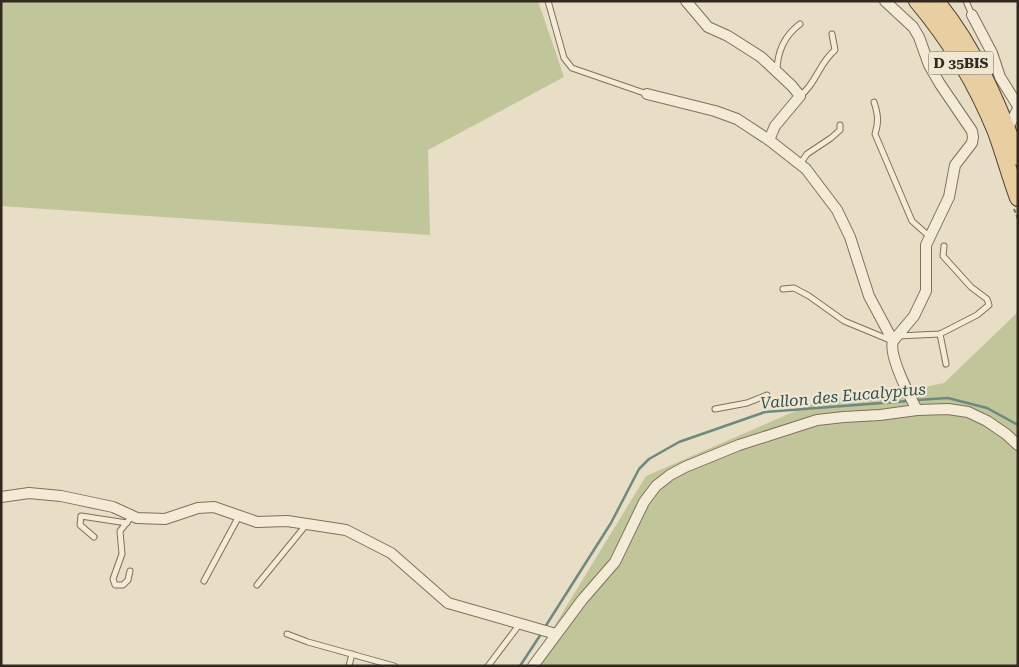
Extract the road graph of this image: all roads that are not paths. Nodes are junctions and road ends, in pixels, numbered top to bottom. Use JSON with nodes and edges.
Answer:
{"nodes":[{"id":1,"x":548,"y":1,"type":"edge"},
{"id":2,"x":686,"y":1,"type":"edge"},
{"id":3,"x":885,"y":1,"type":"edge"},
{"id":4,"x":917,"y":1,"type":"edge"},
{"id":5,"x":936,"y":1,"type":"edge"},
{"id":6,"x":966,"y":1,"type":"edge"},
{"id":7,"x":972,"y":15,"type":"joint"},
{"id":8,"x":800,"y":24,"type":"dead end"},
{"id":9,"x":832,"y":34,"type":"dead end"},
{"id":10,"x":777,"y":72,"type":"junction"},
{"id":11,"x":647,"y":94,"type":"joint"},
{"id":12,"x":800,"y":96,"type":"junction"},
{"id":13,"x":995,"y":98,"type":"junction"},
{"id":14,"x":874,"y":102,"type":"dead end"},
{"id":15,"x":1017,"y":102,"type":"edge"},
{"id":16,"x":840,"y":125,"type":"dead end"},
{"id":17,"x":1007,"y":129,"type":"junction"},
{"id":18,"x":769,"y":140,"type":"junction"},
{"id":19,"x":1018,"y":157,"type":"edge"},
{"id":20,"x":800,"y":164,"type":"junction"},
{"id":21,"x":1018,"y":198,"type":"edge"},
{"id":22,"x":931,"y":237,"type":"junction"},
{"id":23,"x":944,"y":246,"type":"dead end"},
{"id":24,"x":783,"y":289,"type":"dead end"},
{"id":25,"x":940,"y":334,"type":"junction"},
{"id":26,"x":895,"y":339,"type":"junction"},
{"id":27,"x":946,"y":364,"type":"dead end"},
{"id":28,"x":767,"y":395,"type":"dead end"},
{"id":29,"x":915,"y":407,"type":"junction"},
{"id":30,"x":714,"y":410,"type":"dead end"},
{"id":31,"x":1018,"y":445,"type":"edge"},
{"id":32,"x":1,"y":496,"type":"edge"},
{"id":33,"x":239,"y":516,"type":"junction"},
{"id":34,"x":129,"y":519,"type":"junction"},
{"id":35,"x":306,"y":524,"type":"junction"},
{"id":36,"x":94,"y":537,"type":"dead end"},
{"id":37,"x":130,"y":571,"type":"dead end"},
{"id":38,"x":204,"y":581,"type":"dead end"},
{"id":39,"x":257,"y":585,"type":"dead end"},
{"id":40,"x":519,"y":625,"type":"junction"},
{"id":41,"x":551,"y":633,"type":"junction"},
{"id":42,"x":287,"y":634,"type":"dead end"},
{"id":43,"x":352,"y":654,"type":"junction"},
{"id":44,"x":349,"y":666,"type":"edge"},
{"id":45,"x":394,"y":666,"type":"edge"},
{"id":46,"x":488,"y":666,"type":"edge"},
{"id":47,"x":533,"y":666,"type":"edge"}],
"edges":[{"from":1,"to":11,"type":"lane"},
{"from":2,"to":10,"type":"street"},
{"from":3,"to":22,"type":"street"},
{"from":4,"to":21,"type":"main road","number":"D 35BIS"},
{"from":5,"to":13,"type":"main road","number":"D 35BIS"},
{"from":6,"to":7,"type":"lane"},
{"from":7,"to":15,"type":"street"},
{"from":8,"to":10,"type":"lane"},
{"from":9,"to":12,"type":"lane"},
{"from":10,"to":12,"type":"street"},
{"from":11,"to":18,"type":"street"},
{"from":12,"to":18,"type":"street"},
{"from":13,"to":15,"type":"street"},
{"from":13,"to":17,"type":"main road","number":"D 35BIS"},
{"from":14,"to":22,"type":"lane"},
{"from":15,"to":17,"type":"street"},
{"from":16,"to":20,"type":"lane"},
{"from":17,"to":19,"type":"main road","number":"D 35BIS"},
{"from":18,"to":20,"type":"street"},
{"from":20,"to":26,"type":"street"},
{"from":22,"to":26,"type":"street"},
{"from":23,"to":25,"type":"lane"},
{"from":24,"to":26,"type":"lane"},
{"from":25,"to":26,"type":"lane"},
{"from":25,"to":27,"type":"lane"},
{"from":26,"to":29,"type":"street"},
{"from":28,"to":30,"type":"lane"},
{"from":29,"to":31,"type":"street"},
{"from":29,"to":41,"type":"street"},
{"from":32,"to":34,"type":"street"},
{"from":33,"to":34,"type":"street"},
{"from":33,"to":35,"type":"street"},
{"from":33,"to":38,"type":"lane"},
{"from":34,"to":36,"type":"lane"},
{"from":34,"to":37,"type":"lane"},
{"from":35,"to":39,"type":"lane"},
{"from":35,"to":40,"type":"street"},
{"from":40,"to":41,"type":"street"},
{"from":40,"to":46,"type":"lane"},
{"from":41,"to":47,"type":"street"},
{"from":42,"to":43,"type":"lane"},
{"from":43,"to":44,"type":"lane"},
{"from":43,"to":45,"type":"lane"}]}
